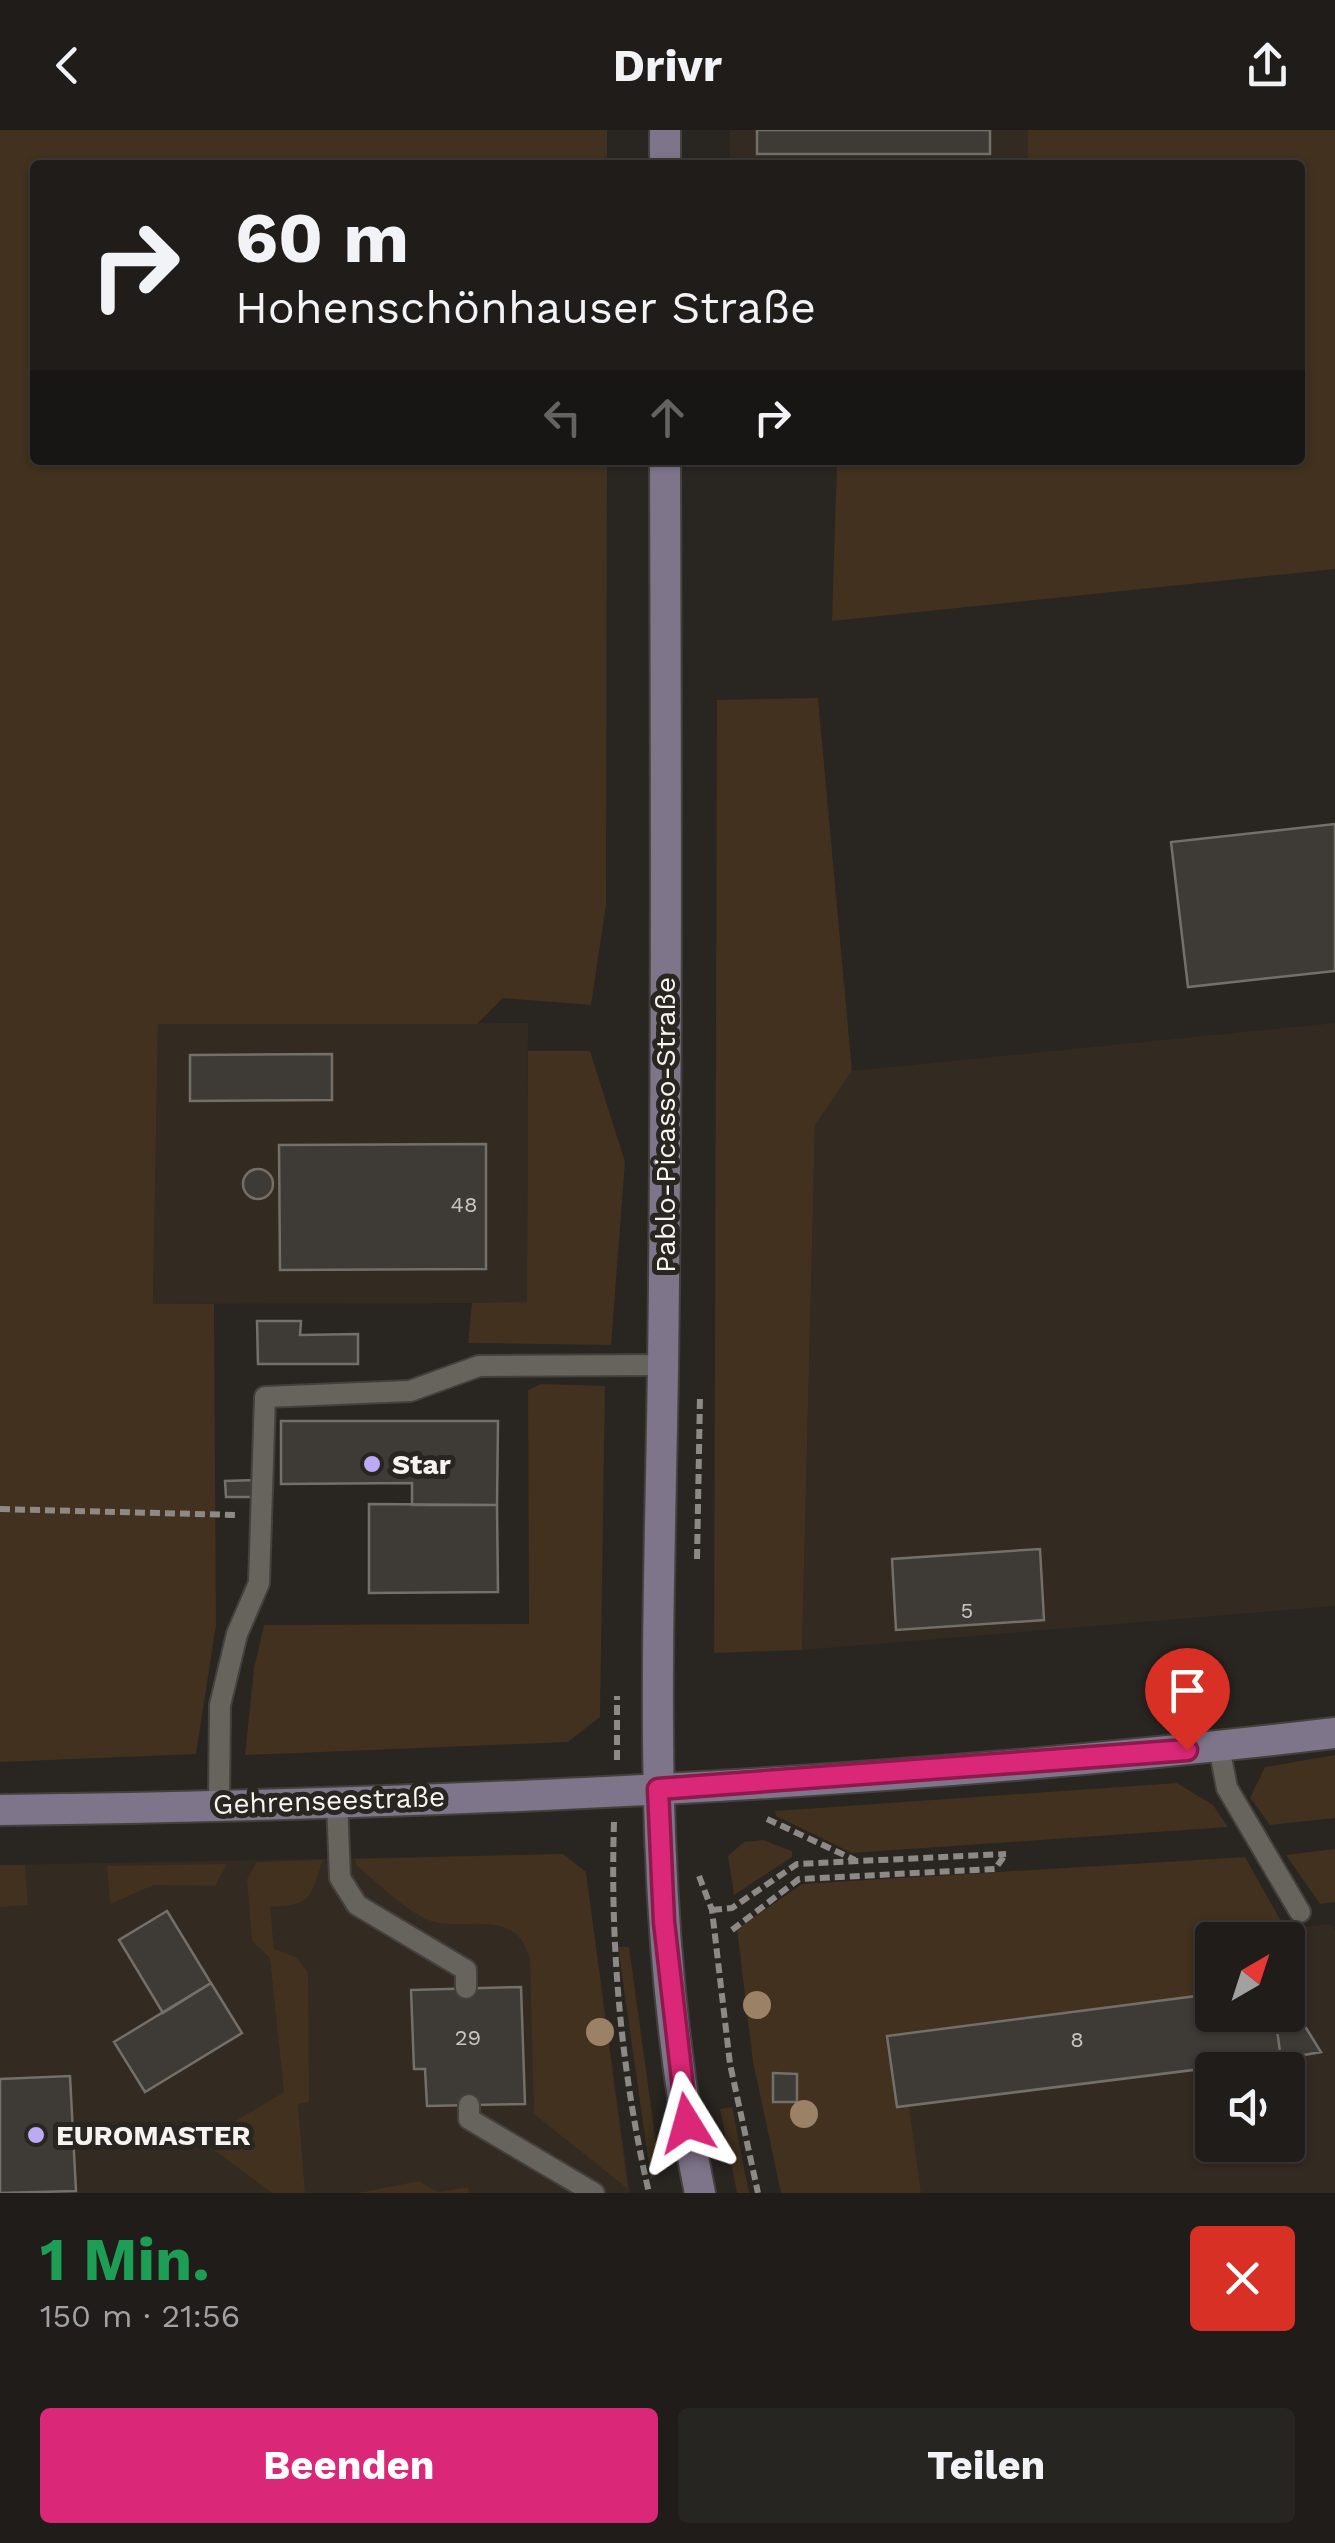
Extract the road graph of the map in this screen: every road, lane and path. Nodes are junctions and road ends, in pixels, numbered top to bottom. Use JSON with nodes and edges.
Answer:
{"nodes":[{"id":1,"x":665,"y":130,"type":"edge"},
{"id":2,"x":665,"y":160,"type":"edge"},
{"id":3,"x":665,"y":465,"type":"edge"},
{"id":4,"x":663,"y":1365,"type":"junction"},
{"id":5,"x":0,"y":1509,"type":"edge"},
{"id":6,"x":261,"y":1516,"type":"junction"},
{"id":7,"x":1335,"y":1733,"type":"edge"},
{"id":8,"x":1219,"y":1747,"type":"junction"},
{"id":9,"x":658,"y":1789,"type":"junction"},
{"id":10,"x":338,"y":1801,"type":"junction"},
{"id":11,"x":219,"y":1803,"type":"junction"},
{"id":12,"x":0,"y":1810,"type":"edge"},
{"id":13,"x":757,"y":1819,"type":"dead end"},
{"id":14,"x":856,"y":1861,"type":"junction"},
{"id":15,"x":613,"y":1862,"type":"dead end"},
{"id":16,"x":698,"y":1870,"type":"dead end"},
{"id":17,"x":712,"y":1910,"type":"junction"},
{"id":18,"x":1300,"y":1912,"type":"dead end"},
{"id":19,"x":732,"y":1930,"type":"dead end"},
{"id":20,"x":466,"y":1988,"type":"dead end"},
{"id":21,"x":469,"y":2105,"type":"dead end"},
{"id":22,"x":594,"y":2193,"type":"edge"},
{"id":23,"x":649,"y":2193,"type":"edge"},
{"id":24,"x":700,"y":2193,"type":"edge"},
{"id":25,"x":758,"y":2193,"type":"edge"}],
"edges":[{"from":1,"to":2,"type":"main road"},
{"from":3,"to":4,"type":"main road","name":"Pablo-Picasso-Straße"},
{"from":4,"to":6,"type":"lane"},
{"from":4,"to":9,"type":"main road","name":"Pablo-Picasso-Straße"},
{"from":5,"to":6,"type":"path"},
{"from":6,"to":11,"type":"lane"},
{"from":7,"to":8,"type":"main road","name":"Gehrenseestraße"},
{"from":8,"to":9,"type":"main road","name":"Gehrenseestraße"},
{"from":8,"to":18,"type":"lane"},
{"from":9,"to":10,"type":"main road","name":"Gehrenseestraße"},
{"from":9,"to":24,"type":"main road","name":"Pablo-Picasso-Straße"},
{"from":10,"to":11,"type":"main road","name":"Gehrenseestraße"},
{"from":10,"to":20,"type":"lane"},
{"from":11,"to":12,"type":"main road","name":"Gehrenseestraße"},
{"from":13,"to":14,"type":"path"},
{"from":14,"to":17,"type":"path"},
{"from":14,"to":19,"type":"path"},
{"from":15,"to":23,"type":"path"},
{"from":16,"to":17,"type":"path"},
{"from":17,"to":25,"type":"path"},
{"from":21,"to":22,"type":"lane"}]}
